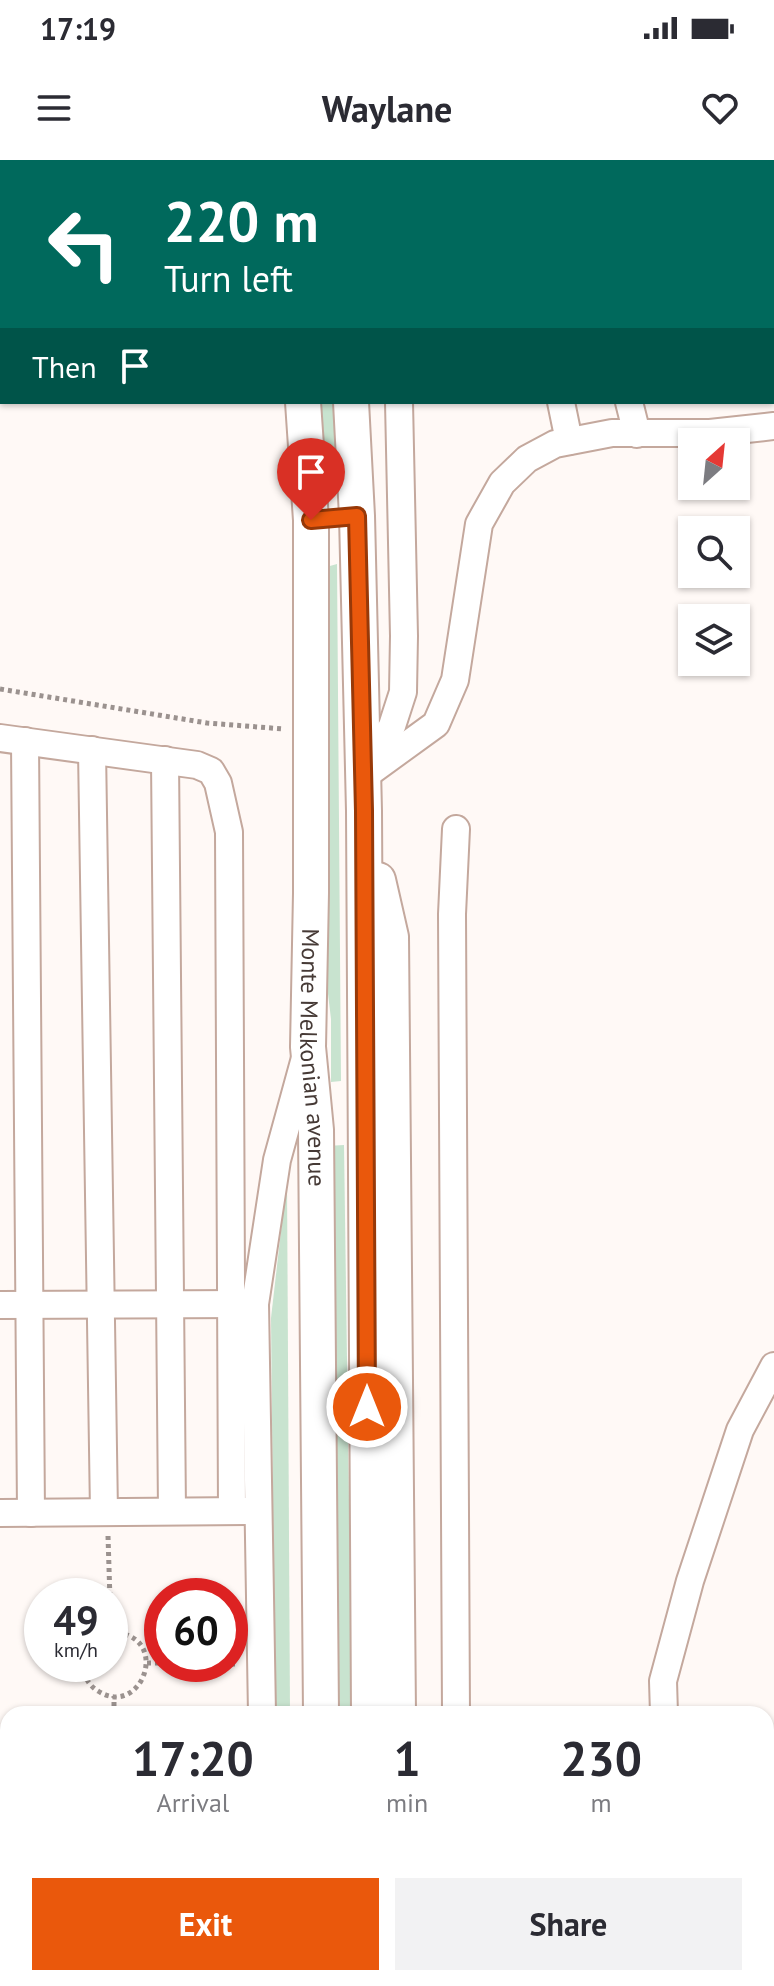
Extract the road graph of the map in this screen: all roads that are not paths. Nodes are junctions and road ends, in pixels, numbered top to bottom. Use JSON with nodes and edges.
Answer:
{"nodes":[{"id":1,"x":303,"y":404,"type":"edge"},
{"id":2,"x":351,"y":404,"type":"edge"},
{"id":3,"x":399,"y":404,"type":"edge"},
{"id":4,"x":561,"y":404,"type":"edge"},
{"id":5,"x":630,"y":404,"type":"edge"},
{"id":6,"x":774,"y":426,"type":"edge"},
{"id":7,"x":637,"y":434,"type":"junction"},
{"id":8,"x":569,"y":441,"type":"junction"},
{"id":9,"x":357,"y":516,"type":"junction"},
{"id":10,"x":311,"y":520,"type":"junction"},
{"id":11,"x":13,"y":740,"type":"edge"},
{"id":12,"x":92,"y":750,"type":"junction"},
{"id":13,"x":165,"y":760,"type":"junction"},
{"id":14,"x":363,"y":777,"type":"junction"},
{"id":15,"x":364,"y":811,"type":"junction"},
{"id":16,"x":456,"y":829,"type":"dead end"},
{"id":17,"x":308,"y":1047,"type":"junction"},
{"id":18,"x":316,"y":1130,"type":"junction"},
{"id":19,"x":365,"y":1130,"type":"junction"},
{"id":20,"x":170,"y":1304,"type":"junction"},
{"id":21,"x":243,"y":1304,"type":"junction"},
{"id":22,"x":0,"y":1305,"type":"edge"},
{"id":23,"x":30,"y":1305,"type":"junction"},
{"id":24,"x":101,"y":1305,"type":"junction"},
{"id":25,"x":774,"y":1366,"type":"edge"},
{"id":26,"x":259,"y":1510,"type":"junction"},
{"id":27,"x":172,"y":1511,"type":"junction"},
{"id":28,"x":232,"y":1511,"type":"junction"},
{"id":29,"x":104,"y":1512,"type":"junction"},
{"id":30,"x":0,"y":1513,"type":"edge"},
{"id":31,"x":31,"y":1513,"type":"junction"},
{"id":32,"x":262,"y":1706,"type":"edge"},
{"id":33,"x":321,"y":1706,"type":"edge"},
{"id":34,"x":369,"y":1706,"type":"edge"},
{"id":35,"x":398,"y":1706,"type":"edge"},
{"id":36,"x":456,"y":1706,"type":"edge"},
{"id":37,"x":664,"y":1706,"type":"edge"}],
"edges":[{"from":1,"to":10,"type":"main road","name":"Monte Melkonian avenue"},
{"from":2,"to":9,"type":"main road","name":"Monte Melkonian avenue"},
{"from":3,"to":14,"type":"lane"},
{"from":4,"to":8,"type":"lane"},
{"from":5,"to":7,"type":"lane"},
{"from":6,"to":7,"type":"lane"},
{"from":7,"to":8,"type":"lane"},
{"from":8,"to":14,"type":"lane"},
{"from":9,"to":10,"type":"main road"},
{"from":9,"to":14,"type":"main road","name":"Monte Melkonian avenue"},
{"from":10,"to":17,"type":"main road","name":"Monte Melkonian avenue"},
{"from":11,"to":12,"type":"lane"},
{"from":11,"to":23,"type":"lane"},
{"from":12,"to":13,"type":"lane"},
{"from":12,"to":24,"type":"lane"},
{"from":13,"to":20,"type":"lane"},
{"from":13,"to":21,"type":"lane"},
{"from":14,"to":15,"type":"main road","name":"Monte Melkonian avenue"},
{"from":15,"to":19,"type":"main road","name":"Monte Melkonian avenue"},
{"from":15,"to":35,"type":"main road"},
{"from":16,"to":36,"type":"lane"},
{"from":17,"to":18,"type":"main road","name":"Monte Melkonian avenue"},
{"from":17,"to":21,"type":"lane"},
{"from":18,"to":19,"type":"main road"},
{"from":18,"to":33,"type":"main road","name":"Monte Melkonian avenue"},
{"from":19,"to":34,"type":"main road","name":"Monte Melkonian avenue"},
{"from":20,"to":21,"type":"lane"},
{"from":20,"to":24,"type":"lane"},
{"from":20,"to":27,"type":"lane"},
{"from":21,"to":26,"type":"lane"},
{"from":21,"to":28,"type":"lane"},
{"from":22,"to":23,"type":"lane"},
{"from":23,"to":24,"type":"lane"},
{"from":23,"to":31,"type":"lane"},
{"from":24,"to":29,"type":"lane"},
{"from":25,"to":37,"type":"lane"},
{"from":26,"to":28,"type":"lane"},
{"from":26,"to":32,"type":"lane"},
{"from":27,"to":28,"type":"lane"},
{"from":27,"to":29,"type":"lane"},
{"from":29,"to":31,"type":"lane"},
{"from":30,"to":31,"type":"lane"}]}
